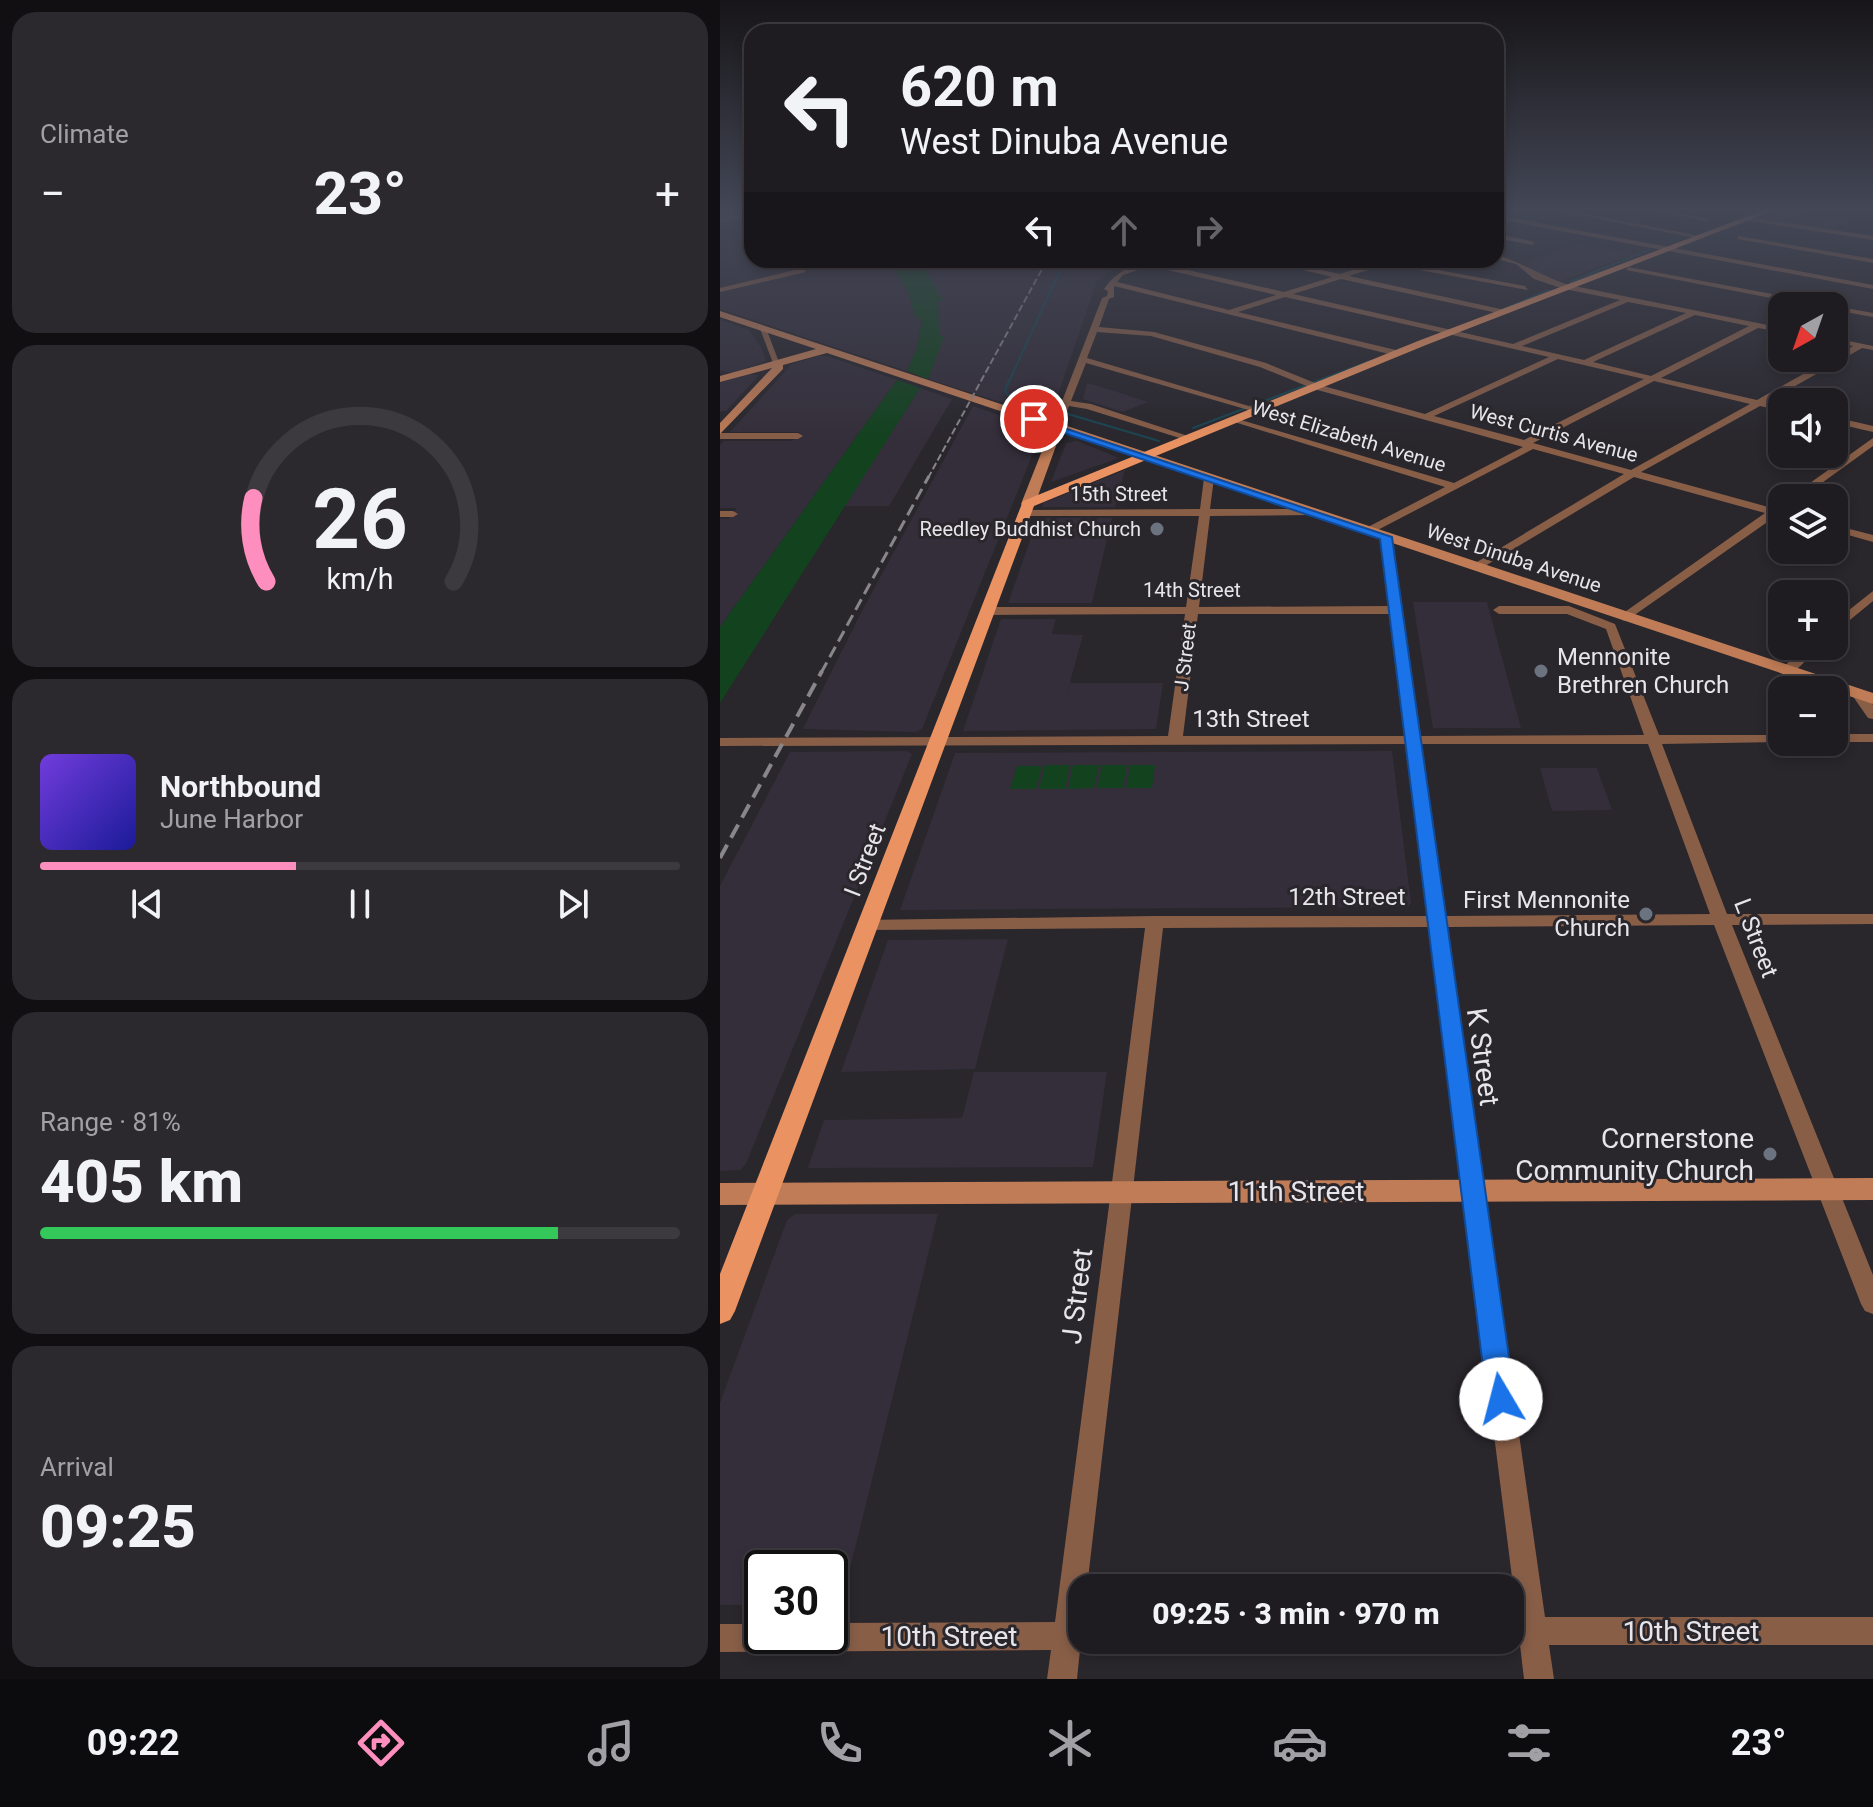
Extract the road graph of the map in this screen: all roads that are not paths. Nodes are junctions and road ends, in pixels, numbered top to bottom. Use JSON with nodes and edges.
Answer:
{"nodes":[{"id":1,"x":1257,"y":288,"type":"edge"},
{"id":2,"x":1304,"y":288,"type":"edge"},
{"id":3,"x":1397,"y":288,"type":"edge"},
{"id":4,"x":1571,"y":288,"type":"edge"},
{"id":5,"x":1572,"y":288,"type":"edge"},
{"id":6,"x":1574,"y":288,"type":"edge"},
{"id":7,"x":1731,"y":288,"type":"edge"},
{"id":8,"x":1109,"y":290,"type":"joint"},
{"id":9,"x":1284,"y":295,"type":"junction"},
{"id":10,"x":1768,"y":295,"type":"edge"},
{"id":11,"x":1628,"y":299,"type":"junction"},
{"id":12,"x":1848,"y":311,"type":"edge"},
{"id":13,"x":1230,"y":312,"type":"junction"},
{"id":14,"x":1502,"y":312,"type":"junction"},
{"id":15,"x":1695,"y":312,"type":"junction"},
{"id":16,"x":720,"y":314,"type":"edge"},
{"id":17,"x":1873,"y":315,"type":"edge"},
{"id":18,"x":1757,"y":325,"type":"junction"},
{"id":19,"x":1768,"y":327,"type":"edge"},
{"id":20,"x":762,"y":328,"type":"junction"},
{"id":21,"x":1093,"y":329,"type":"junction"},
{"id":22,"x":1455,"y":333,"type":"junction"},
{"id":23,"x":1848,"y":343,"type":"edge"},
{"id":24,"x":1860,"y":346,"type":"junction"},
{"id":25,"x":1513,"y":347,"type":"junction"},
{"id":26,"x":1873,"y":348,"type":"edge"},
{"id":27,"x":826,"y":350,"type":"junction"},
{"id":28,"x":1397,"y":353,"type":"junction"},
{"id":29,"x":1556,"y":357,"type":"junction"},
{"id":30,"x":1084,"y":360,"type":"junction"},
{"id":31,"x":777,"y":363,"type":"junction"},
{"id":32,"x":1583,"y":364,"type":"junction"},
{"id":33,"x":1371,"y":366,"type":"junction"},
{"id":34,"x":726,"y":376,"type":"edge"},
{"id":35,"x":770,"y":377,"type":"junction"},
{"id":36,"x":1654,"y":380,"type":"junction"},
{"id":37,"x":1317,"y":387,"type":"junction"},
{"id":38,"x":1065,"y":403,"type":"junction"},
{"id":39,"x":1760,"y":403,"type":"junction"},
{"id":40,"x":1768,"y":405,"type":"edge"},
{"id":41,"x":1256,"y":411,"type":"junction"},
{"id":42,"x":1425,"y":417,"type":"junction"},
{"id":43,"x":1234,"y":419,"type":"junction"},
{"id":44,"x":1848,"y":423,"type":"edge"},
{"id":45,"x":1057,"y":427,"type":"junction"},
{"id":46,"x":1873,"y":429,"type":"edge"},
{"id":47,"x":720,"y":430,"type":"edge"},
{"id":48,"x":720,"y":436,"type":"edge"},
{"id":49,"x":798,"y":436,"type":"dead end"},
{"id":50,"x":1189,"y":438,"type":"junction"},
{"id":51,"x":1873,"y":441,"type":"edge"},
{"id":52,"x":1528,"y":445,"type":"junction"},
{"id":53,"x":1143,"y":456,"type":"junction"},
{"id":54,"x":1633,"y":473,"type":"junction"},
{"id":55,"x":1209,"y":478,"type":"junction"},
{"id":56,"x":1076,"y":482,"type":"junction"},
{"id":57,"x":1813,"y":484,"type":"edge"},
{"id":58,"x":1454,"y":486,"type":"junction"},
{"id":59,"x":1029,"y":500,"type":"junction"},
{"id":60,"x":1768,"y":508,"type":"edge"},
{"id":61,"x":1205,"y":512,"type":"junction"},
{"id":62,"x":1311,"y":512,"type":"junction"},
{"id":63,"x":1768,"y":519,"type":"edge"},
{"id":64,"x":1848,"y":532,"type":"edge"},
{"id":65,"x":1377,"y":534,"type":"junction"},
{"id":66,"x":1873,"y":539,"type":"edge"},
{"id":67,"x":1476,"y":567,"type":"junction"},
{"id":68,"x":1873,"y":595,"type":"edge"},
{"id":69,"x":1191,"y":610,"type":"junction"},
{"id":70,"x":1396,"y":610,"type":"junction"},
{"id":71,"x":1499,"y":610,"type":"dead end"},
{"id":72,"x":987,"y":611,"type":"junction"},
{"id":73,"x":1626,"y":617,"type":"junction"},
{"id":74,"x":1848,"y":617,"type":"edge"},
{"id":75,"x":1799,"y":660,"type":"edge"},
{"id":76,"x":1787,"y":671,"type":"junction"},
{"id":77,"x":1866,"y":697,"type":"edge"},
{"id":78,"x":1873,"y":715,"type":"edge"},
{"id":79,"x":1848,"y":738,"type":"edge"},
{"id":80,"x":1873,"y":738,"type":"edge"},
{"id":81,"x":1654,"y":739,"type":"junction"},
{"id":82,"x":1768,"y":739,"type":"edge"},
{"id":83,"x":1412,"y":740,"type":"junction"},
{"id":84,"x":1175,"y":741,"type":"junction"},
{"id":85,"x":720,"y":742,"type":"edge"},
{"id":86,"x":938,"y":742,"type":"junction"},
{"id":87,"x":1873,"y":919,"type":"edge"},
{"id":88,"x":1436,"y":920,"type":"junction"},
{"id":89,"x":1721,"y":920,"type":"junction"},
{"id":90,"x":1155,"y":921,"type":"junction"},
{"id":91,"x":868,"y":924,"type":"junction"},
{"id":92,"x":1827,"y":1189,"type":"junction"},
{"id":93,"x":1873,"y":1189,"type":"edge"},
{"id":94,"x":1473,"y":1190,"type":"junction"},
{"id":95,"x":1120,"y":1192,"type":"junction"},
{"id":96,"x":720,"y":1194,"type":"edge"},
{"id":97,"x":765,"y":1194,"type":"junction"},
{"id":98,"x":1873,"y":1304,"type":"edge"},
{"id":99,"x":720,"y":1311,"type":"edge"},
{"id":100,"x":1080,"y":1574,"type":"edge"},
{"id":101,"x":1515,"y":1574,"type":"edge"},
{"id":102,"x":1524,"y":1631,"type":"edge"},
{"id":103,"x":1873,"y":1631,"type":"edge"},
{"id":104,"x":1068,"y":1636,"type":"edge"},
{"id":105,"x":720,"y":1638,"type":"edge"},
{"id":106,"x":1524,"y":1639,"type":"edge"},
{"id":107,"x":1069,"y":1654,"type":"edge"},
{"id":108,"x":1062,"y":1679,"type":"edge"},
{"id":109,"x":1539,"y":1679,"type":"edge"}],
"edges":[{"from":1,"to":9,"type":"street"},
{"from":2,"to":9,"type":"street"},
{"from":3,"to":14,"type":"street"},
{"from":4,"to":14,"type":"main road"},
{"from":5,"to":22,"type":"main road"},
{"from":6,"to":11,"type":"street"},
{"from":7,"to":10,"type":"street"},
{"from":8,"to":13,"type":"street"},
{"from":8,"to":21,"type":"street"},
{"from":9,"to":13,"type":"street"},
{"from":9,"to":22,"type":"street"},
{"from":11,"to":15,"type":"street"},
{"from":11,"to":25,"type":"street"},
{"from":12,"to":17,"type":"street"},
{"from":13,"to":28,"type":"street"},
{"from":14,"to":22,"type":"main road"},
{"from":15,"to":18,"type":"street"},
{"from":15,"to":32,"type":"street"},
{"from":16,"to":20,"type":"street","name":"West Dinuba Avenue"},
{"from":18,"to":19,"type":"street"},
{"from":18,"to":36,"type":"street"},
{"from":20,"to":27,"type":"street","name":"West Dinuba Avenue"},
{"from":20,"to":31,"type":"street"},
{"from":21,"to":30,"type":"street"},
{"from":21,"to":37,"type":"street","name":"West Curtis Avenue"},
{"from":22,"to":25,"type":"street"},
{"from":22,"to":28,"type":"main road"},
{"from":22,"to":33,"type":"main road"},
{"from":23,"to":24,"type":"street"},
{"from":24,"to":26,"type":"street"},
{"from":24,"to":39,"type":"street"},
{"from":25,"to":29,"type":"street"},
{"from":27,"to":31,"type":"street"},
{"from":27,"to":45,"type":"street","name":"West Dinuba Avenue"},
{"from":28,"to":33,"type":"main road"},
{"from":29,"to":32,"type":"street"},
{"from":29,"to":42,"type":"street"},
{"from":30,"to":38,"type":"street"},
{"from":30,"to":41,"type":"street"},
{"from":31,"to":34,"type":"street"},
{"from":31,"to":35,"type":"street"},
{"from":32,"to":36,"type":"street"},
{"from":33,"to":37,"type":"main road"},
{"from":34,"to":35,"type":"street"},
{"from":35,"to":47,"type":"street"},
{"from":36,"to":39,"type":"street"},
{"from":36,"to":52,"type":"street"},
{"from":37,"to":41,"type":"main road"},
{"from":37,"to":42,"type":"street","name":"West Curtis Avenue"},
{"from":38,"to":45,"type":"street"},
{"from":38,"to":50,"type":"street"},
{"from":39,"to":40,"type":"street"},
{"from":39,"to":54,"type":"street"},
{"from":41,"to":43,"type":"main road"},
{"from":42,"to":52,"type":"street","name":"West Curtis Avenue"},
{"from":43,"to":50,"type":"main road"},
{"from":43,"to":58,"type":"street","name":"West Elizabeth Avenue"},
{"from":44,"to":46,"type":"street"},
{"from":45,"to":53,"type":"street","name":"West Dinuba Avenue"},
{"from":45,"to":59,"type":"street","name":"I Street"},
{"from":48,"to":49,"type":"street"},
{"from":50,"to":53,"type":"main road"},
{"from":51,"to":57,"type":"street"},
{"from":52,"to":54,"type":"street","name":"West Curtis Avenue"},
{"from":52,"to":58,"type":"street"},
{"from":53,"to":55,"type":"street","name":"West Dinuba Avenue"},
{"from":53,"to":56,"type":"main road"},
{"from":54,"to":60,"type":"street","name":"West Curtis Avenue"},
{"from":54,"to":67,"type":"street"},
{"from":55,"to":61,"type":"street","name":"J Street"},
{"from":55,"to":62,"type":"street","name":"West Dinuba Avenue"},
{"from":56,"to":59,"type":"main road"},
{"from":56,"to":59,"type":"main road"},
{"from":58,"to":65,"type":"street"},
{"from":59,"to":61,"type":"street","name":"15th Street"},
{"from":59,"to":72,"type":"main road","name":"I Street"},
{"from":61,"to":62,"type":"street","name":"15th Street"},
{"from":61,"to":69,"type":"street","name":"J Street"},
{"from":62,"to":65,"type":"street","name":"West Dinuba Avenue"},
{"from":63,"to":73,"type":"street"},
{"from":64,"to":66,"type":"street"},
{"from":65,"to":67,"type":"street","name":"West Dinuba Avenue"},
{"from":65,"to":70,"type":"street","name":"K Street"},
{"from":67,"to":73,"type":"street","name":"West Dinuba Avenue"},
{"from":68,"to":74,"type":"street"},
{"from":69,"to":70,"type":"street","name":"14th Street"},
{"from":69,"to":72,"type":"street","name":"14th Street"},
{"from":69,"to":84,"type":"street","name":"J Street"},
{"from":70,"to":83,"type":"street","name":"K Street"},
{"from":71,"to":81,"type":"street","name":"L Street"},
{"from":72,"to":86,"type":"main road","name":"I Street"},
{"from":73,"to":76,"type":"street","name":"West Dinuba Avenue"},
{"from":75,"to":76,"type":"street"},
{"from":76,"to":77,"type":"street","name":"West Dinuba Avenue"},
{"from":77,"to":78,"type":"street"},
{"from":79,"to":80,"type":"street"},
{"from":81,"to":82,"type":"street","name":"13th Street"},
{"from":81,"to":83,"type":"street","name":"13th Street"},
{"from":81,"to":89,"type":"street","name":"L Street"},
{"from":83,"to":84,"type":"street","name":"13th Street"},
{"from":83,"to":88,"type":"street","name":"K Street"},
{"from":84,"to":86,"type":"street","name":"13th Street"},
{"from":85,"to":86,"type":"street","name":"13th Street"},
{"from":86,"to":91,"type":"main road","name":"I Street"},
{"from":87,"to":89,"type":"street","name":"12th Street"},
{"from":88,"to":89,"type":"street","name":"12th Street"},
{"from":88,"to":90,"type":"street","name":"12th Street"},
{"from":88,"to":94,"type":"street","name":"K Street"},
{"from":89,"to":92,"type":"street","name":"L Street"},
{"from":90,"to":91,"type":"street","name":"12th Street"},
{"from":90,"to":95,"type":"street","name":"J Street"},
{"from":91,"to":97,"type":"main road","name":"I Street"},
{"from":92,"to":93,"type":"street","name":"11th Street"},
{"from":92,"to":94,"type":"street","name":"11th Street"},
{"from":92,"to":98,"type":"street","name":"L Street"},
{"from":94,"to":95,"type":"street","name":"11th Street"},
{"from":94,"to":101,"type":"street","name":"K Street"},
{"from":95,"to":97,"type":"street","name":"11th Street"},
{"from":95,"to":100,"type":"street","name":"J Street"},
{"from":96,"to":97,"type":"street","name":"11th Street"},
{"from":97,"to":99,"type":"main road","name":"I Street"},
{"from":102,"to":103,"type":"street","name":"10th Street"},
{"from":104,"to":105,"type":"street","name":"10th Street"},
{"from":106,"to":109,"type":"street","name":"K Street"},
{"from":107,"to":108,"type":"street","name":"J Street"}]}
